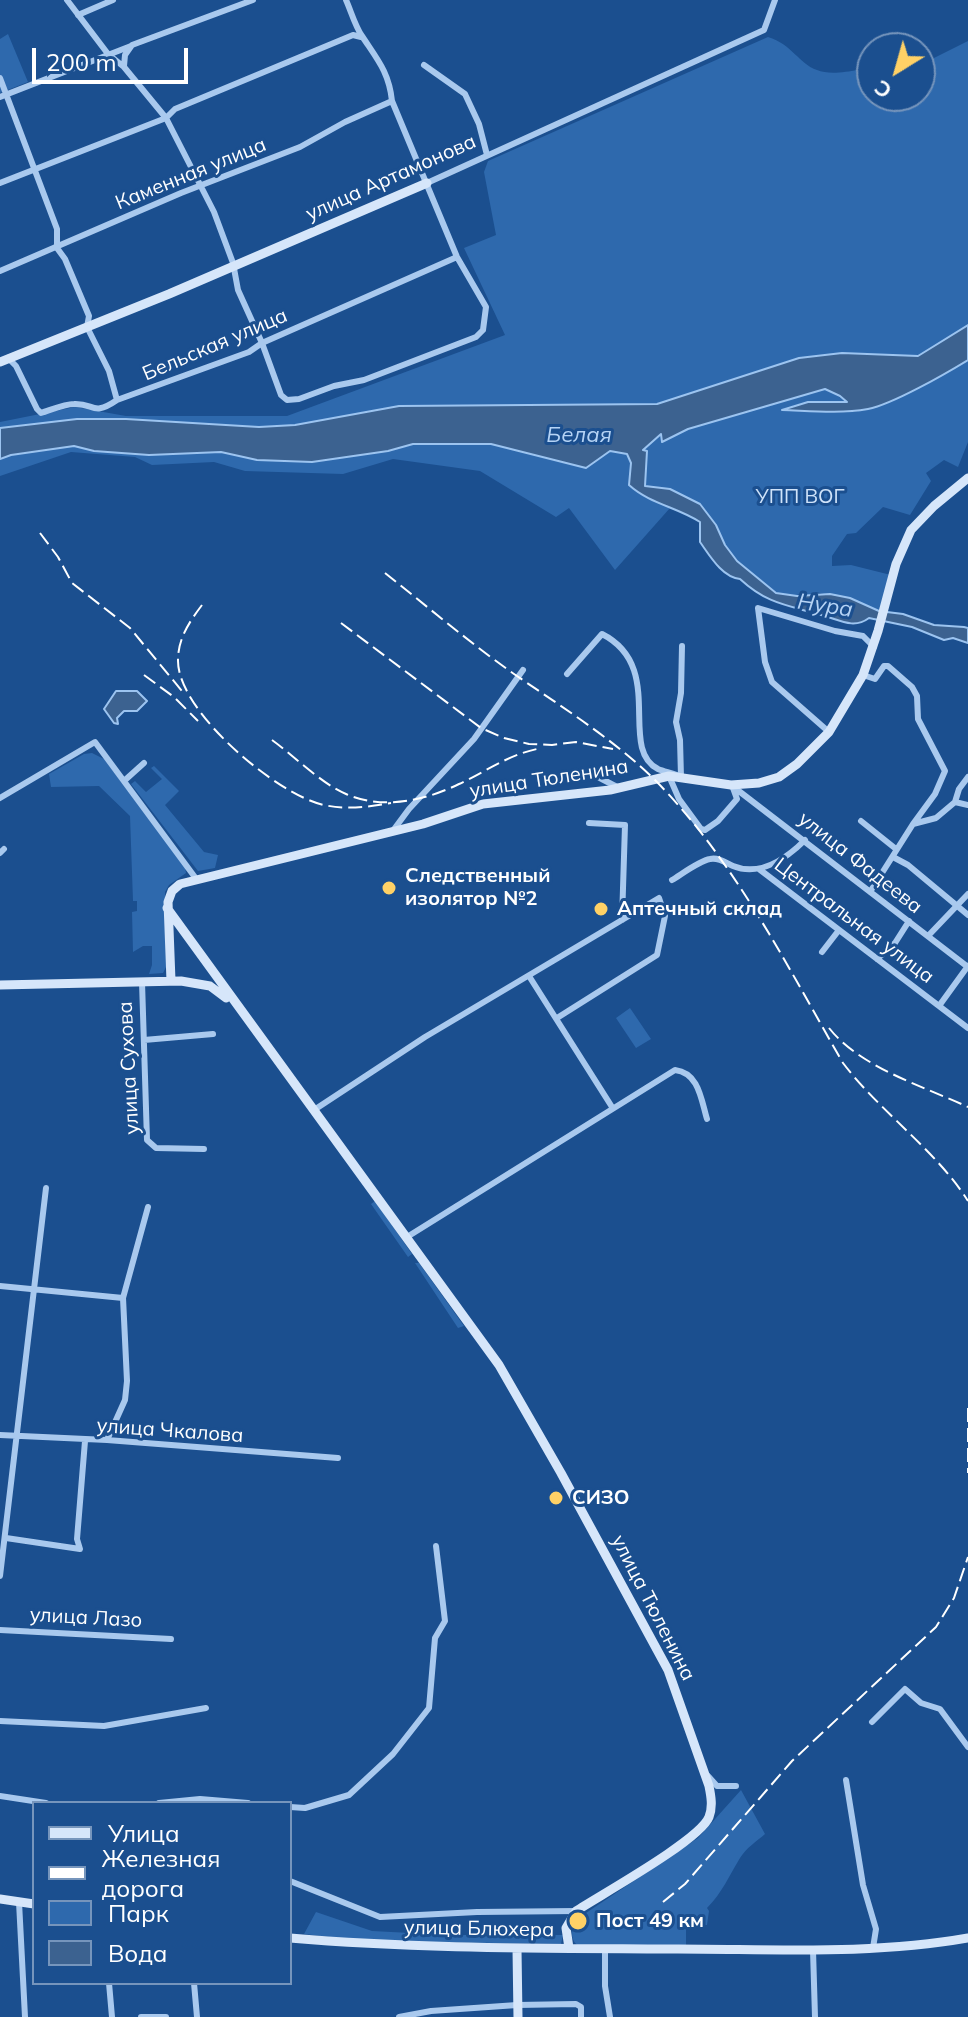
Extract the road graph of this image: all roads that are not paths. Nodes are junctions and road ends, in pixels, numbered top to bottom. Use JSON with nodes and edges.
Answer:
{"nodes":[{"id":1,"x":67,"y":0,"type":"edge"},
{"id":2,"x":113,"y":0,"type":"edge"},
{"id":3,"x":253,"y":0,"type":"edge"},
{"id":4,"x":346,"y":0,"type":"edge"},
{"id":5,"x":775,"y":0,"type":"edge"},
{"id":6,"x":78,"y":15,"type":"junction"},
{"id":7,"x":362,"y":37,"type":"junction"},
{"id":8,"x":132,"y":45,"type":"junction"},
{"id":9,"x":108,"y":54,"type":"junction"},
{"id":10,"x":424,"y":65,"type":"dead end"},
{"id":11,"x":124,"y":67,"type":"junction"},
{"id":12,"x":0,"y":78,"type":"edge"},
{"id":13,"x":3,"y":96,"type":"edge"},
{"id":14,"x":392,"y":101,"type":"junction"},
{"id":15,"x":166,"y":118,"type":"junction"},
{"id":16,"x":487,"y":155,"type":"junction"},
{"id":17,"x":36,"y":169,"type":"junction"},
{"id":18,"x":0,"y":183,"type":"edge"},
{"id":19,"x":427,"y":183,"type":"junction"},
{"id":20,"x":201,"y":186,"type":"junction"},
{"id":21,"x":57,"y":248,"type":"junction"},
{"id":22,"x":457,"y":257,"type":"junction"},
{"id":23,"x":233,"y":266,"type":"junction"},
{"id":24,"x":0,"y":271,"type":"edge"},
{"id":25,"x":87,"y":327,"type":"junction"},
{"id":26,"x":262,"y":343,"type":"junction"},
{"id":27,"x":4,"y":360,"type":"edge"},
{"id":28,"x":117,"y":400,"type":"junction"},
{"id":29,"x":968,"y":478,"type":"edge"},
{"id":30,"x":682,"y":646,"type":"dead end"},
{"id":31,"x":874,"y":647,"type":"junction"},
{"id":32,"x":523,"y":670,"type":"dead end"},
{"id":33,"x":567,"y":674,"type":"dead end"},
{"id":34,"x":863,"y":675,"type":"junction"},
{"id":35,"x":829,"y":732,"type":"junction"},
{"id":36,"x":144,"y":763,"type":"dead end"},
{"id":37,"x":580,"y":775,"type":"dead end"},
{"id":38,"x":669,"y":776,"type":"junction"},
{"id":39,"x":681,"y":777,"type":"junction"},
{"id":40,"x":968,"y":777,"type":"edge"},
{"id":41,"x":124,"y":781,"type":"junction"},
{"id":42,"x":731,"y":785,"type":"junction"},
{"id":43,"x":619,"y":788,"type":"junction"},
{"id":44,"x":0,"y":798,"type":"edge"},
{"id":45,"x":955,"y":802,"type":"junction"},
{"id":46,"x":968,"y":805,"type":"edge"},
{"id":47,"x":861,"y":821,"type":"dead end"},
{"id":48,"x":589,"y":823,"type":"dead end"},
{"id":49,"x":913,"y":824,"type":"junction"},
{"id":50,"x":392,"y":832,"type":"junction"},
{"id":51,"x":805,"y":840,"type":"junction"},
{"id":52,"x":896,"y":849,"type":"junction"},
{"id":53,"x":893,"y":857,"type":"junction"},
{"id":54,"x":759,"y":869,"type":"junction"},
{"id":55,"x":197,"y":880,"type":"junction"},
{"id":56,"x":672,"y":880,"type":"dead end"},
{"id":57,"x":870,"y":892,"type":"junction"},
{"id":58,"x":968,"y":894,"type":"edge"},
{"id":59,"x":954,"y":906,"type":"junction"},
{"id":60,"x":167,"y":908,"type":"junction"},
{"id":61,"x":968,"y":915,"type":"edge"},
{"id":62,"x":622,"y":920,"type":"junction"},
{"id":63,"x":909,"y":921,"type":"junction"},
{"id":64,"x":839,"y":930,"type":"junction"},
{"id":65,"x":928,"y":936,"type":"junction"},
{"id":66,"x":822,"y":952,"type":"dead end"},
{"id":67,"x":877,"y":959,"type":"junction"},
{"id":68,"x":208,"y":966,"type":"junction"},
{"id":69,"x":968,"y":966,"type":"edge"},
{"id":70,"x":529,"y":976,"type":"junction"},
{"id":71,"x":171,"y":981,"type":"junction"},
{"id":72,"x":142,"y":982,"type":"junction"},
{"id":73,"x":0,"y":985,"type":"edge"},
{"id":74,"x":206,"y":985,"type":"junction"},
{"id":75,"x":939,"y":1006,"type":"junction"},
{"id":76,"x":237,"y":1008,"type":"junction"},
{"id":77,"x":557,"y":1018,"type":"junction"},
{"id":78,"x":968,"y":1028,"type":"edge"},
{"id":79,"x":213,"y":1034,"type":"dead end"},
{"id":80,"x":144,"y":1040,"type":"junction"},
{"id":81,"x":612,"y":1107,"type":"junction"},
{"id":82,"x":314,"y":1110,"type":"junction"},
{"id":83,"x":707,"y":1119,"type":"dead end"},
{"id":84,"x":204,"y":1149,"type":"dead end"},
{"id":85,"x":46,"y":1188,"type":"dead end"},
{"id":86,"x":148,"y":1207,"type":"dead end"},
{"id":87,"x":407,"y":1237,"type":"junction"},
{"id":88,"x":0,"y":1286,"type":"edge"},
{"id":89,"x":36,"y":1290,"type":"junction"},
{"id":90,"x":123,"y":1298,"type":"junction"},
{"id":91,"x":0,"y":1435,"type":"edge"},
{"id":92,"x":16,"y":1437,"type":"junction"},
{"id":93,"x":107,"y":1440,"type":"junction"},
{"id":94,"x":85,"y":1441,"type":"junction"},
{"id":95,"x":338,"y":1458,"type":"dead end"},
{"id":96,"x":6,"y":1538,"type":"junction"},
{"id":97,"x":436,"y":1546,"type":"dead end"},
{"id":98,"x":0,"y":1576,"type":"edge"},
{"id":99,"x":0,"y":1630,"type":"edge"},
{"id":100,"x":171,"y":1639,"type":"dead end"},
{"id":101,"x":206,"y":1708,"type":"dead end"},
{"id":102,"x":0,"y":1721,"type":"edge"},
{"id":103,"x":872,"y":1722,"type":"dead end"},
{"id":104,"x":968,"y":1747,"type":"edge"},
{"id":105,"x":705,"y":1772,"type":"junction"},
{"id":106,"x":846,"y":1780,"type":"dead end"},
{"id":107,"x":736,"y":1786,"type":"dead end"},
{"id":108,"x":0,"y":1796,"type":"edge"},
{"id":109,"x":33,"y":1801,"type":"edge"},
{"id":110,"x":180,"y":1801,"type":"edge"},
{"id":111,"x":224,"y":1801,"type":"edge"},
{"id":112,"x":292,"y":1807,"type":"edge"},
{"id":113,"x":292,"y":1882,"type":"edge"},
{"id":114,"x":0,"y":1899,"type":"edge"},
{"id":115,"x":19,"y":1902,"type":"junction"},
{"id":116,"x":32,"y":1904,"type":"edge"},
{"id":117,"x":576,"y":1911,"type":"junction"},
{"id":118,"x":292,"y":1938,"type":"edge"},
{"id":119,"x":968,"y":1938,"type":"edge"},
{"id":120,"x":569,"y":1948,"type":"junction"},
{"id":121,"x":605,"y":1948,"type":"junction"},
{"id":122,"x":517,"y":1949,"type":"junction"},
{"id":123,"x":873,"y":1949,"type":"junction"},
{"id":124,"x":813,"y":1950,"type":"junction"},
{"id":125,"x":109,"y":1985,"type":"edge"},
{"id":126,"x":194,"y":1985,"type":"edge"},
{"id":127,"x":517,"y":2005,"type":"junction"},
{"id":128,"x":25,"y":2017,"type":"edge"},
{"id":129,"x":112,"y":2017,"type":"edge"},
{"id":130,"x":141,"y":2017,"type":"edge"},
{"id":131,"x":166,"y":2017,"type":"edge"},
{"id":132,"x":197,"y":2017,"type":"edge"},
{"id":133,"x":399,"y":2017,"type":"edge"},
{"id":134,"x":407,"y":2017,"type":"edge"},
{"id":135,"x":518,"y":2017,"type":"edge"},
{"id":136,"x":581,"y":2017,"type":"edge"},
{"id":137,"x":610,"y":2017,"type":"edge"},
{"id":138,"x":815,"y":2017,"type":"edge"}],
"edges":[{"from":1,"to":6,"type":"street"},
{"from":2,"to":6,"type":"street"},
{"from":3,"to":8,"type":"street"},
{"from":4,"to":7,"type":"street"},
{"from":5,"to":16,"type":"street","name":"улица Артамонова"},
{"from":6,"to":9,"type":"street"},
{"from":7,"to":14,"type":"street"},
{"from":7,"to":15,"type":"street"},
{"from":8,"to":9,"type":"street"},
{"from":8,"to":11,"type":"street"},
{"from":9,"to":11,"type":"street"},
{"from":9,"to":13,"type":"street"},
{"from":10,"to":16,"type":"street"},
{"from":11,"to":15,"type":"street"},
{"from":12,"to":13,"type":"street"},
{"from":13,"to":17,"type":"street"},
{"from":14,"to":19,"type":"street"},
{"from":14,"to":20,"type":"street","name":"Каменная улица"},
{"from":15,"to":17,"type":"street"},
{"from":15,"to":20,"type":"street"},
{"from":16,"to":19,"type":"street","name":"улица Артамонова"},
{"from":17,"to":18,"type":"street"},
{"from":17,"to":21,"type":"street"},
{"from":19,"to":22,"type":"street"},
{"from":19,"to":23,"type":"main road","name":"улица Артамонова"},
{"from":20,"to":21,"type":"street","name":"Каменная улица"},
{"from":20,"to":23,"type":"street"},
{"from":21,"to":24,"type":"street","name":"Каменная улица"},
{"from":21,"to":25,"type":"street"},
{"from":22,"to":26,"type":"street","name":"Бельская улица"},
{"from":22,"to":26,"type":"street"},
{"from":23,"to":25,"type":"main road","name":"улица Артамонова"},
{"from":23,"to":26,"type":"street"},
{"from":25,"to":27,"type":"main road","name":"улица Артамонова"},
{"from":25,"to":28,"type":"street"},
{"from":26,"to":28,"type":"street","name":"Бельская улица"},
{"from":27,"to":28,"type":"street","name":"Бельская улица"},
{"from":29,"to":31,"type":"main road","name":"улица Тюленина"},
{"from":30,"to":39,"type":"street"},
{"from":31,"to":34,"type":"main road","name":"улица Тюленина"},
{"from":31,"to":35,"type":"street"},
{"from":32,"to":50,"type":"street"},
{"from":33,"to":39,"type":"street"},
{"from":34,"to":35,"type":"main road","name":"улица Тюленина"},
{"from":34,"to":49,"type":"street"},
{"from":35,"to":42,"type":"main road","name":"улица Тюленина"},
{"from":36,"to":41,"type":"street"},
{"from":37,"to":43,"type":"street"},
{"from":38,"to":39,"type":"main road","name":"улица Тюленина"},
{"from":38,"to":42,"type":"street"},
{"from":38,"to":43,"type":"main road","name":"улица Тюленина"},
{"from":39,"to":42,"type":"main road","name":"улица Тюленина"},
{"from":40,"to":45,"type":"street"},
{"from":41,"to":44,"type":"street"},
{"from":41,"to":55,"type":"street"},
{"from":42,"to":51,"type":"street","name":"улица Фадеева"},
{"from":43,"to":50,"type":"main road","name":"улица Тюленина"},
{"from":45,"to":46,"type":"street"},
{"from":45,"to":49,"type":"street"},
{"from":47,"to":52,"type":"street"},
{"from":48,"to":62,"type":"street"},
{"from":49,"to":52,"type":"street"},
{"from":50,"to":55,"type":"main road","name":"улица Тюленина"},
{"from":51,"to":54,"type":"street"},
{"from":51,"to":57,"type":"street","name":"улица Фадеева"},
{"from":52,"to":53,"type":"street"},
{"from":53,"to":57,"type":"street"},
{"from":53,"to":59,"type":"street"},
{"from":54,"to":56,"type":"street"},
{"from":54,"to":64,"type":"street","name":"Центральная улица"},
{"from":55,"to":60,"type":"main road","name":"улица Тюленина"},
{"from":57,"to":63,"type":"street","name":"улица Фадеева"},
{"from":58,"to":59,"type":"street"},
{"from":59,"to":61,"type":"street"},
{"from":59,"to":65,"type":"street"},
{"from":60,"to":68,"type":"main road","name":"улица Тюленина"},
{"from":60,"to":71,"type":"main road"},
{"from":62,"to":70,"type":"street"},
{"from":62,"to":77,"type":"street"},
{"from":63,"to":65,"type":"street","name":"улица Фадеева"},
{"from":63,"to":67,"type":"street"},
{"from":64,"to":66,"type":"street"},
{"from":64,"to":67,"type":"street","name":"Центральная улица"},
{"from":65,"to":69,"type":"street","name":"улица Фадеева"},
{"from":67,"to":75,"type":"street","name":"Центральная улица"},
{"from":68,"to":74,"type":"main road"},
{"from":68,"to":76,"type":"main road","name":"улица Тюленина"},
{"from":69,"to":75,"type":"street"},
{"from":70,"to":77,"type":"street"},
{"from":70,"to":82,"type":"street"},
{"from":71,"to":72,"type":"main road"},
{"from":71,"to":74,"type":"main road"},
{"from":72,"to":73,"type":"main road"},
{"from":72,"to":80,"type":"street","name":"улица Сухова"},
{"from":74,"to":76,"type":"main road","name":"улица Тюленина"},
{"from":75,"to":78,"type":"street","name":"Центральная улица"},
{"from":76,"to":82,"type":"main road","name":"улица Тюленина"},
{"from":77,"to":81,"type":"street"},
{"from":79,"to":80,"type":"street"},
{"from":80,"to":84,"type":"street","name":"улица Сухова"},
{"from":81,"to":83,"type":"street"},
{"from":81,"to":87,"type":"street"},
{"from":82,"to":87,"type":"main road","name":"улица Тюленина"},
{"from":85,"to":89,"type":"street"},
{"from":86,"to":90,"type":"street"},
{"from":87,"to":105,"type":"main road","name":"улица Тюленина"},
{"from":88,"to":89,"type":"street"},
{"from":89,"to":90,"type":"street"},
{"from":89,"to":92,"type":"street"},
{"from":90,"to":93,"type":"street"},
{"from":91,"to":92,"type":"street","name":"улица Чкалова"},
{"from":92,"to":94,"type":"street","name":"улица Чкалова"},
{"from":92,"to":96,"type":"street"},
{"from":93,"to":94,"type":"street","name":"улица Чкалова"},
{"from":93,"to":95,"type":"street","name":"улица Чкалова"},
{"from":94,"to":96,"type":"street"},
{"from":96,"to":98,"type":"street"},
{"from":97,"to":112,"type":"street"},
{"from":99,"to":100,"type":"street","name":"улица Лазо"},
{"from":101,"to":102,"type":"street"},
{"from":103,"to":104,"type":"street"},
{"from":105,"to":107,"type":"street"},
{"from":105,"to":117,"type":"main road","name":"улица Тюленина"},
{"from":106,"to":123,"type":"street"},
{"from":108,"to":109,"type":"street"},
{"from":110,"to":111,"type":"street"},
{"from":113,"to":117,"type":"street"},
{"from":114,"to":115,"type":"main road"},
{"from":115,"to":116,"type":"main road"},
{"from":115,"to":128,"type":"street"},
{"from":117,"to":120,"type":"main road"},
{"from":118,"to":122,"type":"main road","name":"улица Блюхера"},
{"from":119,"to":123,"type":"main road","name":"улица Блюхера"},
{"from":120,"to":121,"type":"main road","name":"улица Блюхера"},
{"from":120,"to":122,"type":"main road","name":"улица Блюхера"},
{"from":121,"to":124,"type":"main road","name":"улица Блюхера"},
{"from":121,"to":137,"type":"street"},
{"from":122,"to":127,"type":"main road"},
{"from":123,"to":124,"type":"main road","name":"улица Блюхера"},
{"from":124,"to":138,"type":"street"},
{"from":125,"to":129,"type":"street"},
{"from":126,"to":132,"type":"street"},
{"from":127,"to":134,"type":"street"},
{"from":127,"to":135,"type":"main road"},
{"from":127,"to":136,"type":"street"},
{"from":130,"to":131,"type":"street"},
{"from":133,"to":134,"type":"street"}]}
